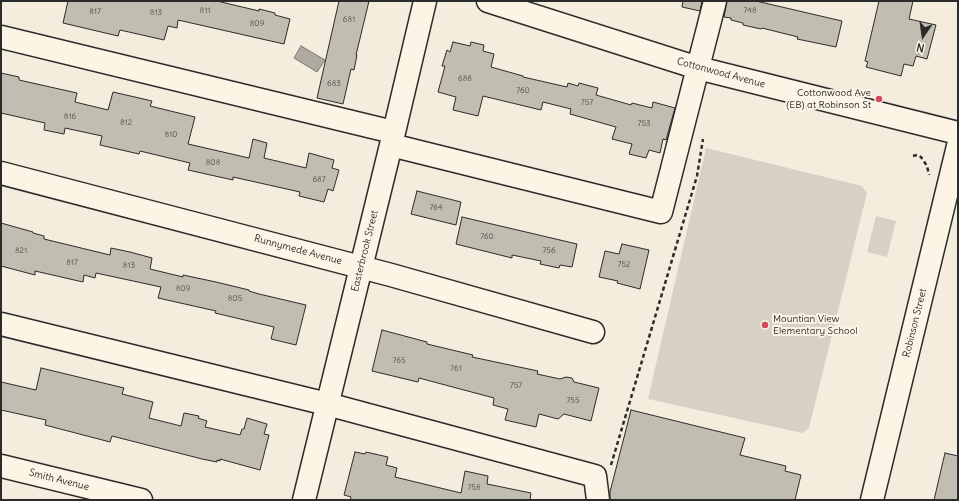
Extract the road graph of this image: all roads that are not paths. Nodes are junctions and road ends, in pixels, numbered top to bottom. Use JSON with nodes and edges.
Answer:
{"nodes":[{"id":1,"x":425,"y":1,"type":"edge"},
{"id":2,"x":488,"y":1,"type":"edge"},
{"id":3,"x":715,"y":1,"type":"edge"},
{"id":4,"x":1,"y":37,"type":"edge"},
{"id":5,"x":698,"y":68,"type":"junction"},
{"id":6,"x":958,"y":133,"type":"edge"},
{"id":7,"x":392,"y":139,"type":"junction"},
{"id":8,"x":958,"y":146,"type":"edge"},
{"id":9,"x":1,"y":173,"type":"edge"},
{"id":10,"x":361,"y":267,"type":"junction"},
{"id":11,"x":1,"y":324,"type":"edge"},
{"id":12,"x":593,"y":332,"type":"dead end"},
{"id":13,"x":327,"y":404,"type":"junction"},
{"id":14,"x":1,"y":466,"type":"edge"},
{"id":15,"x":141,"y":500,"type":"edge"},
{"id":16,"x":304,"y":500,"type":"edge"},
{"id":17,"x":598,"y":500,"type":"edge"},
{"id":18,"x":872,"y":500,"type":"edge"}],
"edges":[{"from":1,"to":7,"type":"street","name":"Easterbrook Street"},
{"from":2,"to":5,"type":"street","name":"Cottonwood Avenue"},
{"from":3,"to":5,"type":"street"},
{"from":4,"to":7,"type":"street"},
{"from":5,"to":6,"type":"street","name":"Cottonwood Avenue"},
{"from":5,"to":7,"type":"street"},
{"from":7,"to":10,"type":"street","name":"Easterbrook Street"},
{"from":8,"to":18,"type":"street","name":"Robinson Street"},
{"from":9,"to":10,"type":"street","name":"Runnymede Avenue"},
{"from":10,"to":12,"type":"street","name":"Runnymede Avenue"},
{"from":10,"to":13,"type":"street","name":"Easterbrook Street"},
{"from":11,"to":13,"type":"street"},
{"from":13,"to":16,"type":"street","name":"Easterbrook Street"},
{"from":13,"to":17,"type":"street"},
{"from":14,"to":15,"type":"street","name":"Smith Avenue"}]}
